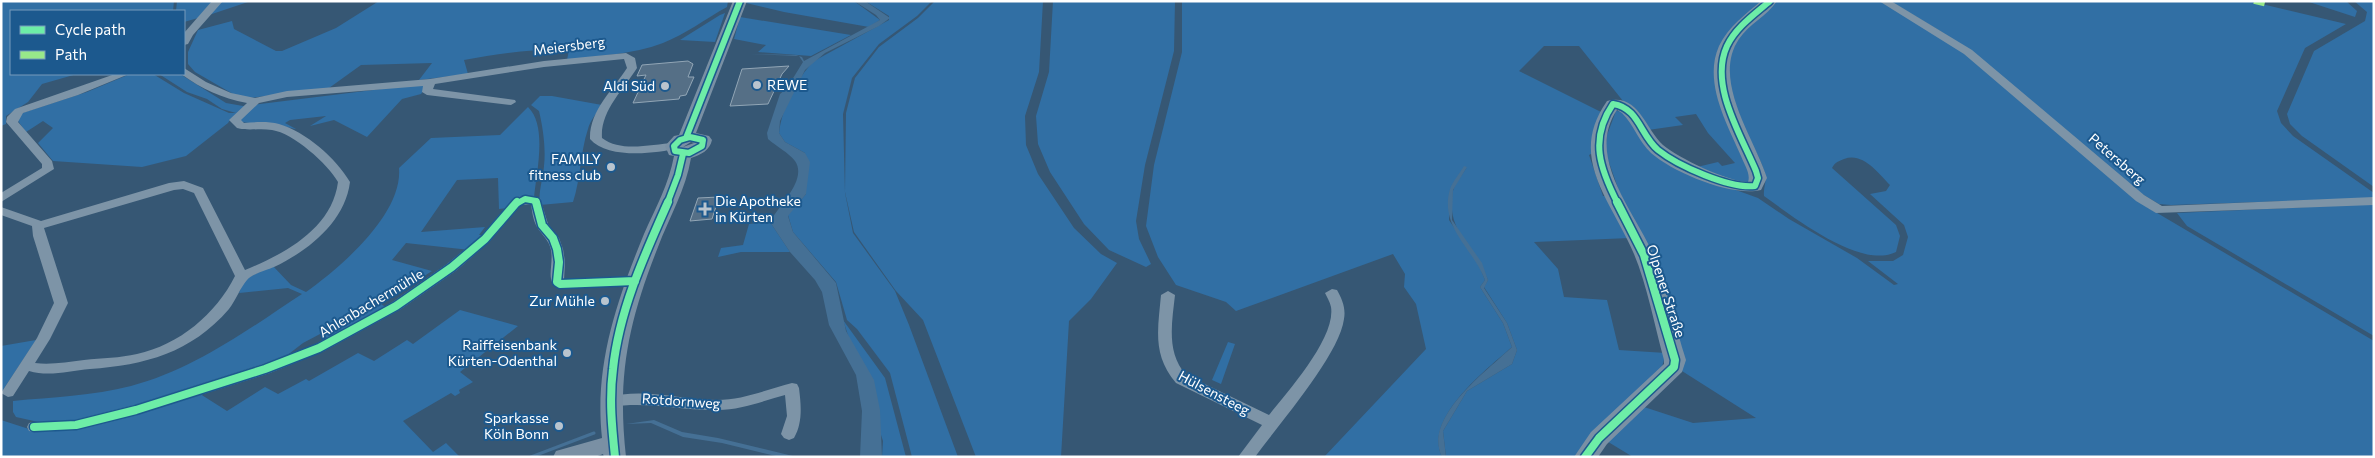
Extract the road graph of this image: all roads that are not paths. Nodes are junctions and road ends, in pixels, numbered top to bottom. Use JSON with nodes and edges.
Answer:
{"nodes":[{"id":1,"x":218,"y":1,"type":"edge"},
{"id":2,"x":740,"y":1,"type":"edge"},
{"id":3,"x":1770,"y":1,"type":"edge"},
{"id":4,"x":1884,"y":1,"type":"edge"},
{"id":5,"x":185,"y":40,"type":"edge"},
{"id":6,"x":185,"y":71,"type":"edge"},
{"id":7,"x":121,"y":75,"type":"edge"},
{"id":8,"x":430,"y":82,"type":"junction"},
{"id":9,"x":255,"y":101,"type":"junction"},
{"id":10,"x":511,"y":102,"type":"dead end"},
{"id":11,"x":681,"y":146,"type":"junction"},
{"id":12,"x":1,"y":198,"type":"edge"},
{"id":13,"x":2374,"y":201,"type":"edge"},
{"id":14,"x":1,"y":211,"type":"edge"},
{"id":15,"x":38,"y":226,"type":"junction"},
{"id":16,"x":242,"y":276,"type":"junction"},
{"id":17,"x":634,"y":281,"type":"junction"},
{"id":18,"x":1332,"y":293,"type":"dead end"},
{"id":19,"x":1168,"y":295,"type":"dead end"},
{"id":20,"x":27,"y":362,"type":"junction"},
{"id":21,"x":8,"y":392,"type":"dead end"},
{"id":22,"x":611,"y":402,"type":"junction"},
{"id":23,"x":1271,"y":424,"type":"junction"},
{"id":24,"x":34,"y":427,"type":"dead end"},
{"id":25,"x":789,"y":434,"type":"dead end"},
{"id":26,"x":614,"y":450,"type":"edge"},
{"id":27,"x":564,"y":457,"type":"edge"},
{"id":28,"x":1246,"y":457,"type":"edge"},
{"id":29,"x":1585,"y":457,"type":"edge"}],
"edges":[{"from":1,"to":5,"type":"street"},
{"from":2,"to":11,"type":"street"},
{"from":3,"to":29,"type":"street","name":"Olpener Straße"},
{"from":4,"to":13,"type":"street","name":"Petersberg"},
{"from":6,"to":9,"type":"street","name":"Meiersberg"},
{"from":7,"to":12,"type":"street"},
{"from":8,"to":9,"type":"street","name":"Meiersberg"},
{"from":8,"to":10,"type":"street"},
{"from":8,"to":11,"type":"street","name":"Meiersberg"},
{"from":9,"to":16,"type":"street"},
{"from":11,"to":17,"type":"street"},
{"from":14,"to":15,"type":"street"},
{"from":15,"to":16,"type":"street"},
{"from":15,"to":20,"type":"street"},
{"from":16,"to":20,"type":"street"},
{"from":17,"to":22,"type":"street"},
{"from":17,"to":24,"type":"street","name":"Ahlenbachermühle"},
{"from":18,"to":23,"type":"street"},
{"from":19,"to":23,"type":"street","name":"Hülsensteeg"},
{"from":20,"to":21,"type":"street"},
{"from":22,"to":25,"type":"street","name":"Rotdornweg"},
{"from":22,"to":26,"type":"main road"},
{"from":23,"to":28,"type":"street"},
{"from":26,"to":27,"type":"street"}]}
